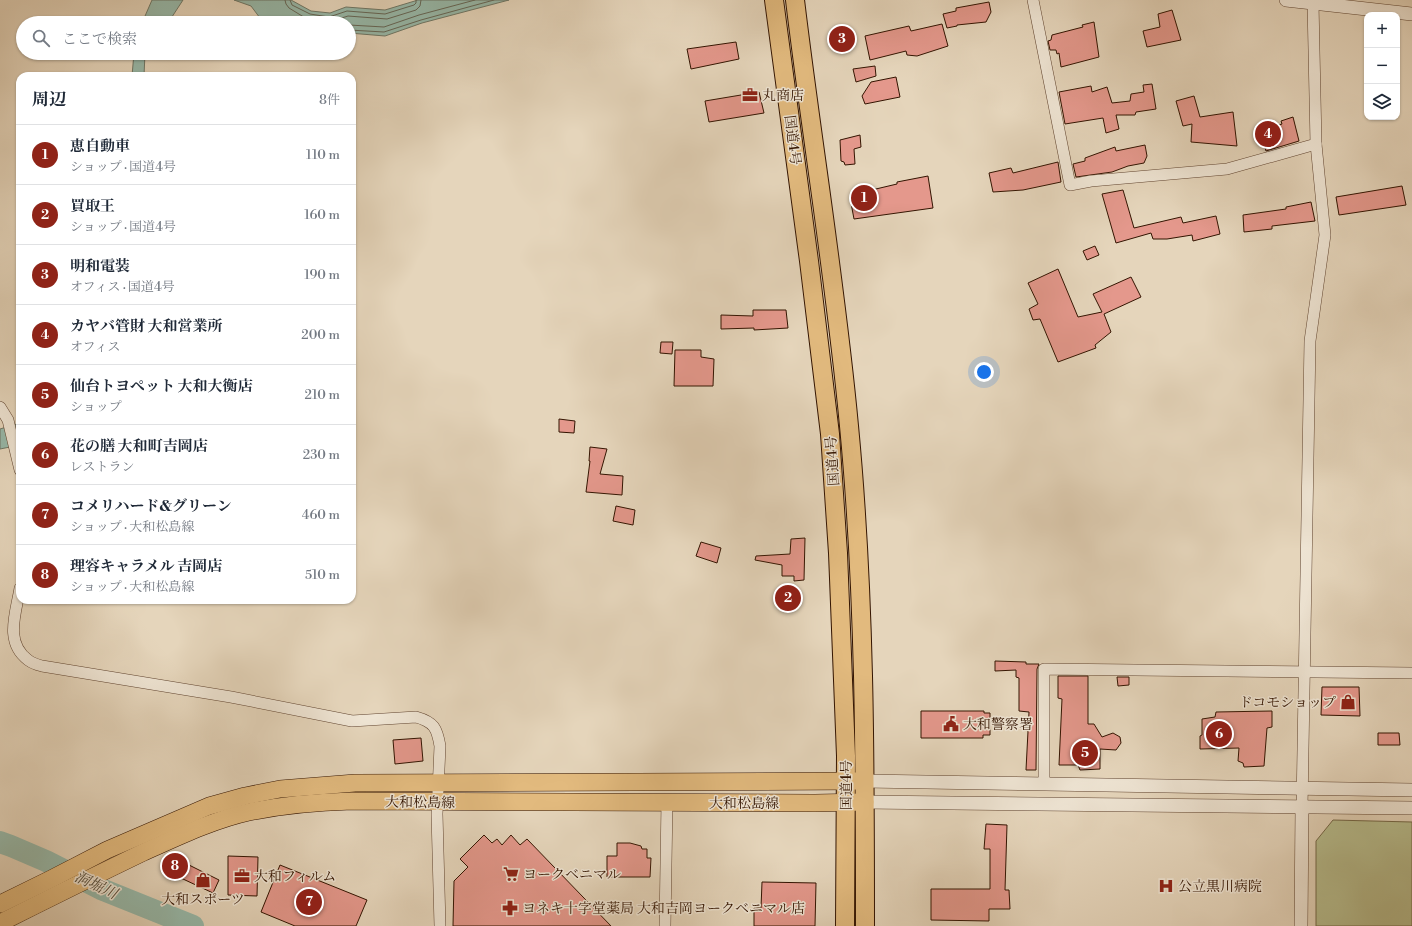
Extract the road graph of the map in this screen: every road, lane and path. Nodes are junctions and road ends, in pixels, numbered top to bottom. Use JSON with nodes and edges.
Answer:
{"nodes":[{"id":1,"x":774,"y":0,"type":"edge"},
{"id":2,"x":795,"y":0,"type":"edge"},
{"id":3,"x":1033,"y":0,"type":"edge"},
{"id":4,"x":1286,"y":0,"type":"edge"},
{"id":5,"x":1313,"y":3,"type":"junction"},
{"id":6,"x":1412,"y":14,"type":"edge"},
{"id":7,"x":1316,"y":144,"type":"junction"},
{"id":8,"x":0,"y":407,"type":"edge"},
{"id":9,"x":16,"y":456,"type":"edge"},
{"id":10,"x":17,"y":604,"type":"edge"},
{"id":11,"x":1304,"y":672,"type":"junction"},
{"id":12,"x":1412,"y":673,"type":"edge"},
{"id":13,"x":865,"y":781,"type":"junction"},
{"id":14,"x":438,"y":782,"type":"junction"},
{"id":15,"x":846,"y":782,"type":"junction"},
{"id":16,"x":1044,"y":784,"type":"junction"},
{"id":17,"x":1302,"y":789,"type":"junction"},
{"id":18,"x":1412,"y":790,"type":"edge"},
{"id":19,"x":437,"y":802,"type":"junction"},
{"id":20,"x":666,"y":802,"type":"junction"},
{"id":21,"x":846,"y":802,"type":"junction"},
{"id":22,"x":865,"y":802,"type":"junction"},
{"id":23,"x":1302,"y":808,"type":"junction"},
{"id":24,"x":1412,"y":808,"type":"edge"},
{"id":25,"x":0,"y":904,"type":"edge"},
{"id":26,"x":0,"y":923,"type":"edge"},
{"id":27,"x":2,"y":926,"type":"edge"},
{"id":28,"x":440,"y":926,"type":"edge"},
{"id":29,"x":665,"y":926,"type":"edge"},
{"id":30,"x":845,"y":926,"type":"edge"},
{"id":31,"x":865,"y":926,"type":"edge"},
{"id":32,"x":1301,"y":926,"type":"edge"}],
"edges":[{"from":1,"to":15,"type":"highway","name":"国道4号"},
{"from":2,"to":13,"type":"highway","name":"国道4号"},
{"from":3,"to":7,"type":"street"},
{"from":4,"to":5,"type":"street"},
{"from":5,"to":6,"type":"street"},
{"from":5,"to":7,"type":"street"},
{"from":7,"to":11,"type":"street"},
{"from":8,"to":9,"type":"street"},
{"from":10,"to":14,"type":"street"},
{"from":11,"to":12,"type":"street"},
{"from":11,"to":16,"type":"street"},
{"from":11,"to":17,"type":"street"},
{"from":13,"to":15,"type":"main road","name":"大和松島線"},
{"from":13,"to":16,"type":"street"},
{"from":13,"to":22,"type":"highway","name":"国道4号"},
{"from":14,"to":15,"type":"main road","name":"大和松島線"},
{"from":14,"to":19,"type":"street"},
{"from":14,"to":25,"type":"main road","name":"大和松島線"},
{"from":15,"to":21,"type":"highway","name":"国道4号"},
{"from":16,"to":17,"type":"street"},
{"from":17,"to":18,"type":"street"},
{"from":17,"to":23,"type":"street"},
{"from":19,"to":20,"type":"main road","name":"大和松島線"},
{"from":19,"to":26,"type":"main road","name":"大和松島線"},
{"from":19,"to":28,"type":"street"},
{"from":20,"to":21,"type":"main road","name":"大和松島線"},
{"from":20,"to":29,"type":"street"},
{"from":21,"to":22,"type":"main road","name":"大和松島線"},
{"from":21,"to":30,"type":"highway","name":"国道4号"},
{"from":22,"to":23,"type":"street"},
{"from":22,"to":31,"type":"highway","name":"国道4号"},
{"from":23,"to":24,"type":"street"},
{"from":23,"to":32,"type":"street"},
{"from":26,"to":27,"type":"street"}]}
